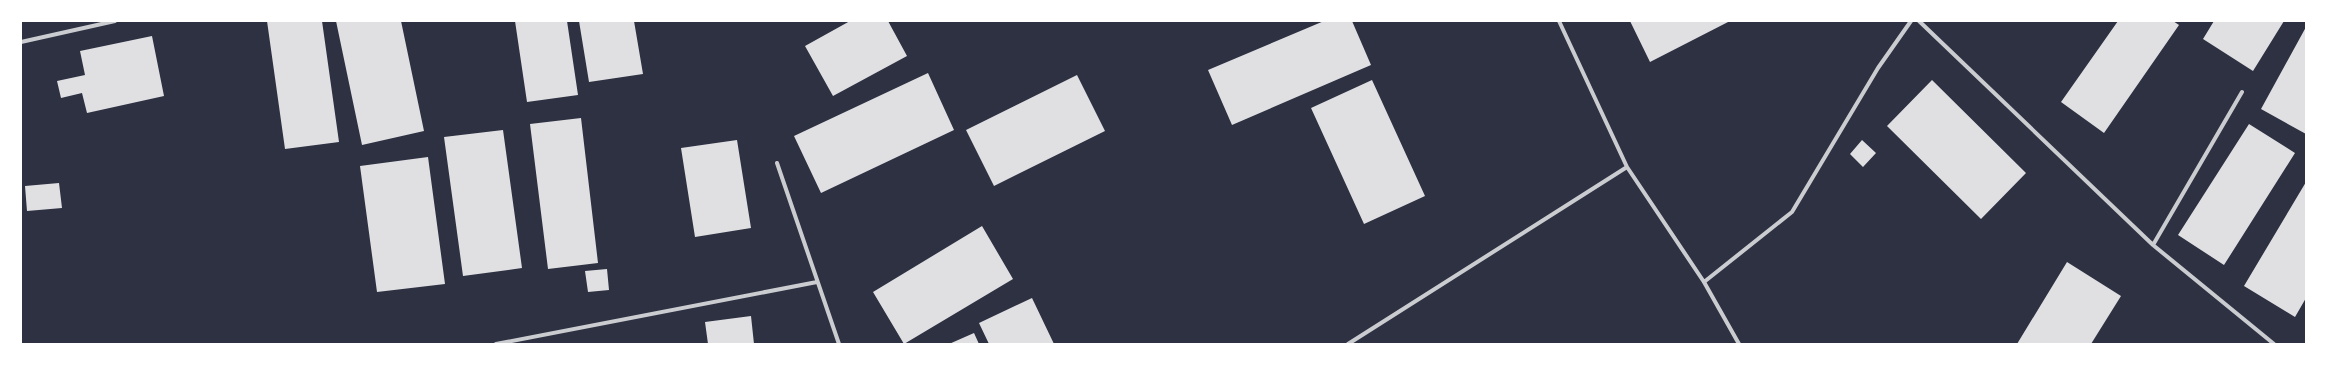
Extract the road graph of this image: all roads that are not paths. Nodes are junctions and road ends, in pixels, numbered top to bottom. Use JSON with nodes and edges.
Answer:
{"nodes":[{"id":1,"x":115,"y":21,"type":"edge"},
{"id":2,"x":1559,"y":21,"type":"edge"},
{"id":3,"x":1911,"y":21,"type":"edge"},
{"id":4,"x":1919,"y":21,"type":"edge"},
{"id":5,"x":21,"y":42,"type":"edge"},
{"id":6,"x":2242,"y":92,"type":"dead end"},
{"id":7,"x":777,"y":163,"type":"dead end"},
{"id":8,"x":1627,"y":167,"type":"junction"},
{"id":9,"x":2154,"y":245,"type":"junction"},
{"id":10,"x":817,"y":282,"type":"junction"},
{"id":11,"x":1704,"y":282,"type":"junction"},
{"id":12,"x":496,"y":344,"type":"edge"},
{"id":13,"x":840,"y":344,"type":"edge"},
{"id":14,"x":1348,"y":344,"type":"edge"},
{"id":15,"x":1739,"y":344,"type":"edge"},
{"id":16,"x":2274,"y":344,"type":"edge"}],
"edges":[{"from":1,"to":5,"type":"street"},
{"from":2,"to":8,"type":"street"},
{"from":3,"to":11,"type":"street"},
{"from":4,"to":9,"type":"street"},
{"from":6,"to":9,"type":"street"},
{"from":7,"to":10,"type":"street"},
{"from":8,"to":11,"type":"street"},
{"from":8,"to":14,"type":"street"},
{"from":9,"to":16,"type":"street"},
{"from":10,"to":12,"type":"street"},
{"from":10,"to":13,"type":"street"},
{"from":11,"to":15,"type":"street"}]}
